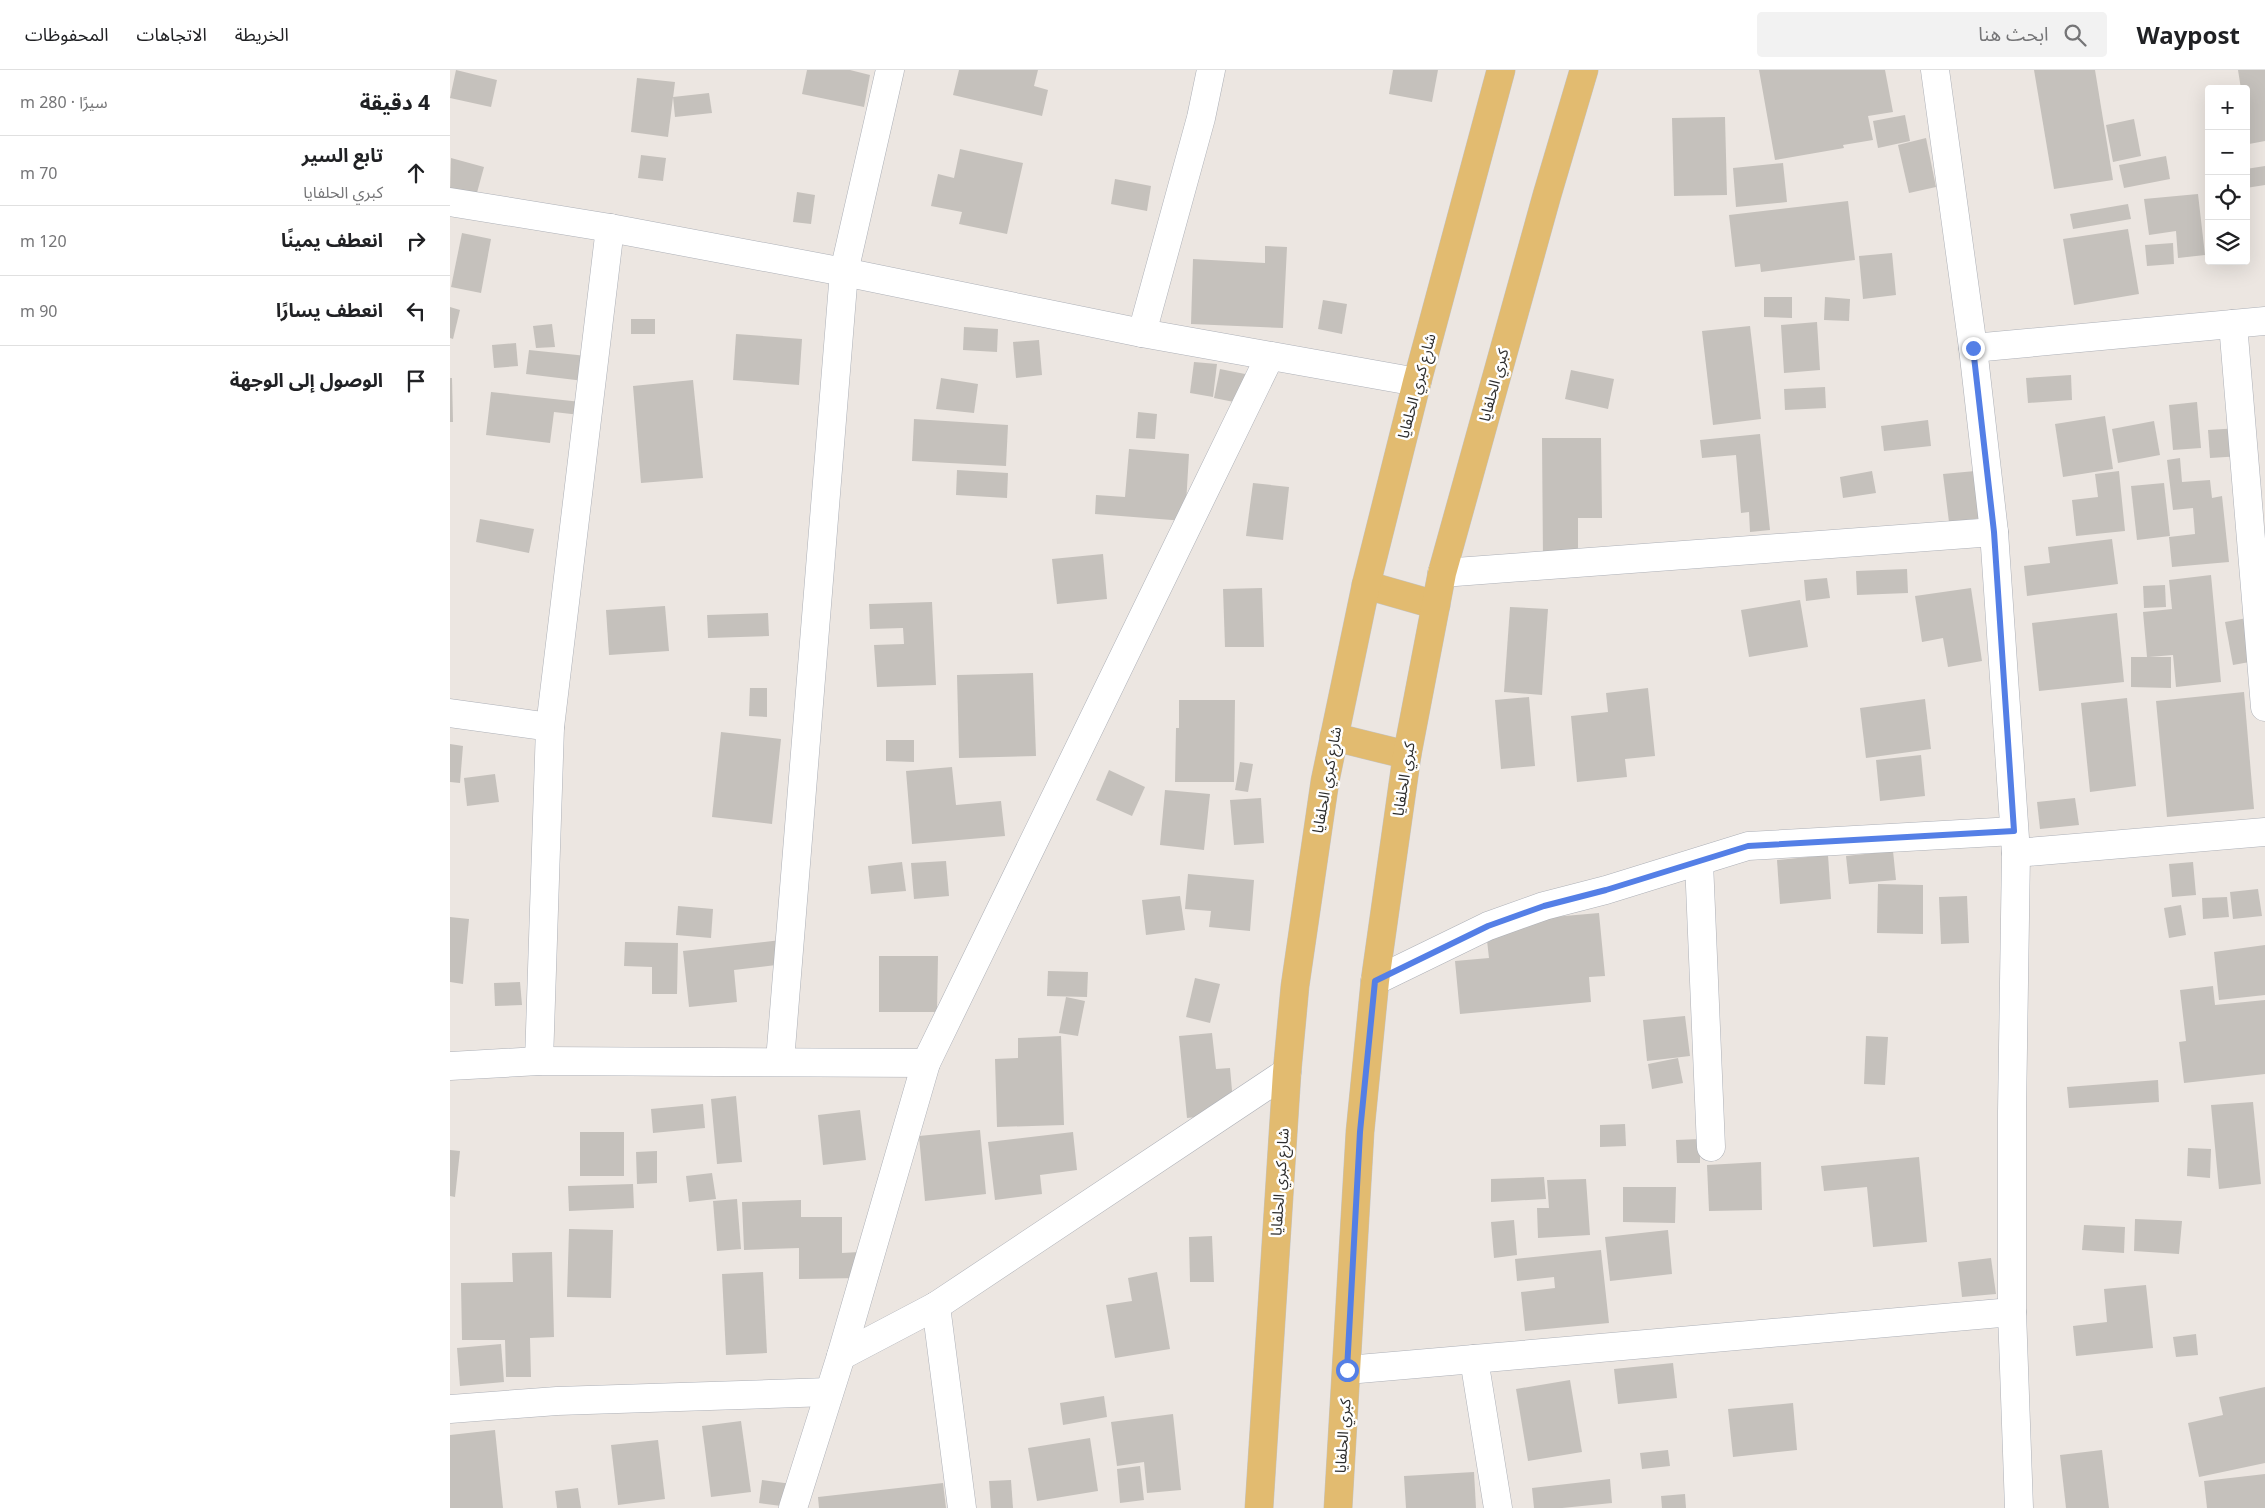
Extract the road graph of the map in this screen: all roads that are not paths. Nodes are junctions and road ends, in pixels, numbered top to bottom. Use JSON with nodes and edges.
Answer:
{"nodes":[{"id":1,"x":890,"y":70,"type":"edge"},
{"id":2,"x":1211,"y":70,"type":"edge"},
{"id":3,"x":1501,"y":70,"type":"edge"},
{"id":4,"x":1584,"y":70,"type":"edge"},
{"id":5,"x":1935,"y":70,"type":"edge"},
{"id":6,"x":450,"y":202,"type":"edge"},
{"id":7,"x":610,"y":228,"type":"junction"},
{"id":8,"x":844,"y":272,"type":"junction"},
{"id":9,"x":2265,"y":321,"type":"edge"},
{"id":10,"x":2233,"y":324,"type":"junction"},
{"id":11,"x":1142,"y":333,"type":"junction"},
{"id":12,"x":1973,"y":348,"type":"junction"},
{"id":13,"x":1270,"y":356,"type":"junction"},
{"id":14,"x":1417,"y":382,"type":"junction"},
{"id":15,"x":1994,"y":532,"type":"junction"},
{"id":16,"x":1442,"y":573,"type":"junction"},
{"id":17,"x":1366,"y":585,"type":"junction"},
{"id":18,"x":1436,"y":605,"type":"junction"},
{"id":19,"x":2265,"y":707,"type":"edge"},
{"id":20,"x":450,"y":713,"type":"edge"},
{"id":21,"x":550,"y":727,"type":"junction"},
{"id":22,"x":1334,"y":737,"type":"junction"},
{"id":23,"x":1407,"y":755,"type":"junction"},
{"id":24,"x":2265,"y":832,"type":"edge"},
{"id":25,"x":2015,"y":842,"type":"junction"},
{"id":26,"x":1699,"y":862,"type":"junction"},
{"id":27,"x":1375,"y":981,"type":"junction"},
{"id":28,"x":539,"y":1061,"type":"junction"},
{"id":29,"x":780,"y":1061,"type":"junction"},
{"id":30,"x":926,"y":1063,"type":"junction"},
{"id":31,"x":450,"y":1066,"type":"edge"},
{"id":32,"x":1287,"y":1072,"type":"junction"},
{"id":33,"x":1711,"y":1147,"type":"dead end"},
{"id":34,"x":936,"y":1306,"type":"junction"},
{"id":35,"x":2012,"y":1312,"type":"junction"},
{"id":36,"x":841,"y":1356,"type":"junction"},
{"id":37,"x":1474,"y":1359,"type":"junction"},
{"id":38,"x":1347,"y":1370,"type":"junction"},
{"id":39,"x":829,"y":1392,"type":"junction"},
{"id":40,"x":450,"y":1409,"type":"edge"},
{"id":41,"x":793,"y":1508,"type":"edge"},
{"id":42,"x":962,"y":1508,"type":"edge"},
{"id":43,"x":1259,"y":1508,"type":"edge"},
{"id":44,"x":1338,"y":1508,"type":"edge"},
{"id":45,"x":1498,"y":1508,"type":"edge"},
{"id":46,"x":2019,"y":1508,"type":"edge"}],
"edges":[{"from":1,"to":8,"type":"street"},
{"from":2,"to":11,"type":"street"},
{"from":3,"to":14,"type":"main road","name":"شارع كبري الحلفايا"},
{"from":4,"to":16,"type":"main road","name":"كبري الحلفايا"},
{"from":5,"to":12,"type":"street"},
{"from":6,"to":7,"type":"street"},
{"from":7,"to":8,"type":"street"},
{"from":7,"to":21,"type":"street"},
{"from":8,"to":11,"type":"street"},
{"from":8,"to":29,"type":"street"},
{"from":9,"to":10,"type":"street"},
{"from":10,"to":12,"type":"street"},
{"from":10,"to":19,"type":"street"},
{"from":11,"to":13,"type":"street"},
{"from":12,"to":15,"type":"street"},
{"from":13,"to":14,"type":"street"},
{"from":13,"to":30,"type":"street"},
{"from":14,"to":17,"type":"main road","name":"شارع كبري الحلفايا"},
{"from":15,"to":16,"type":"street"},
{"from":15,"to":25,"type":"street"},
{"from":16,"to":18,"type":"main road","name":"كبري الحلفايا"},
{"from":17,"to":18,"type":"main road"},
{"from":17,"to":22,"type":"main road","name":"شارع كبري الحلفايا"},
{"from":18,"to":23,"type":"main road","name":"كبري الحلفايا"},
{"from":20,"to":21,"type":"street"},
{"from":21,"to":28,"type":"street"},
{"from":22,"to":23,"type":"main road"},
{"from":22,"to":32,"type":"main road","name":"شارع كبري الحلفايا"},
{"from":23,"to":27,"type":"main road","name":"كبري الحلفايا"},
{"from":24,"to":25,"type":"street"},
{"from":25,"to":26,"type":"street"},
{"from":25,"to":35,"type":"street"},
{"from":26,"to":27,"type":"street"},
{"from":26,"to":33,"type":"street"},
{"from":27,"to":38,"type":"main road","name":"كبري الحلفايا"},
{"from":28,"to":29,"type":"street"},
{"from":28,"to":31,"type":"street"},
{"from":29,"to":30,"type":"street"},
{"from":30,"to":36,"type":"street"},
{"from":32,"to":34,"type":"street"},
{"from":32,"to":43,"type":"main road","name":"شارع كبري الحلفايا"},
{"from":34,"to":36,"type":"street"},
{"from":34,"to":42,"type":"street"},
{"from":35,"to":37,"type":"street"},
{"from":35,"to":46,"type":"street"},
{"from":36,"to":39,"type":"street"},
{"from":37,"to":38,"type":"street"},
{"from":37,"to":45,"type":"street"},
{"from":38,"to":44,"type":"main road","name":"كبري الحلفايا"},
{"from":39,"to":40,"type":"street"},
{"from":39,"to":41,"type":"street"}]}
